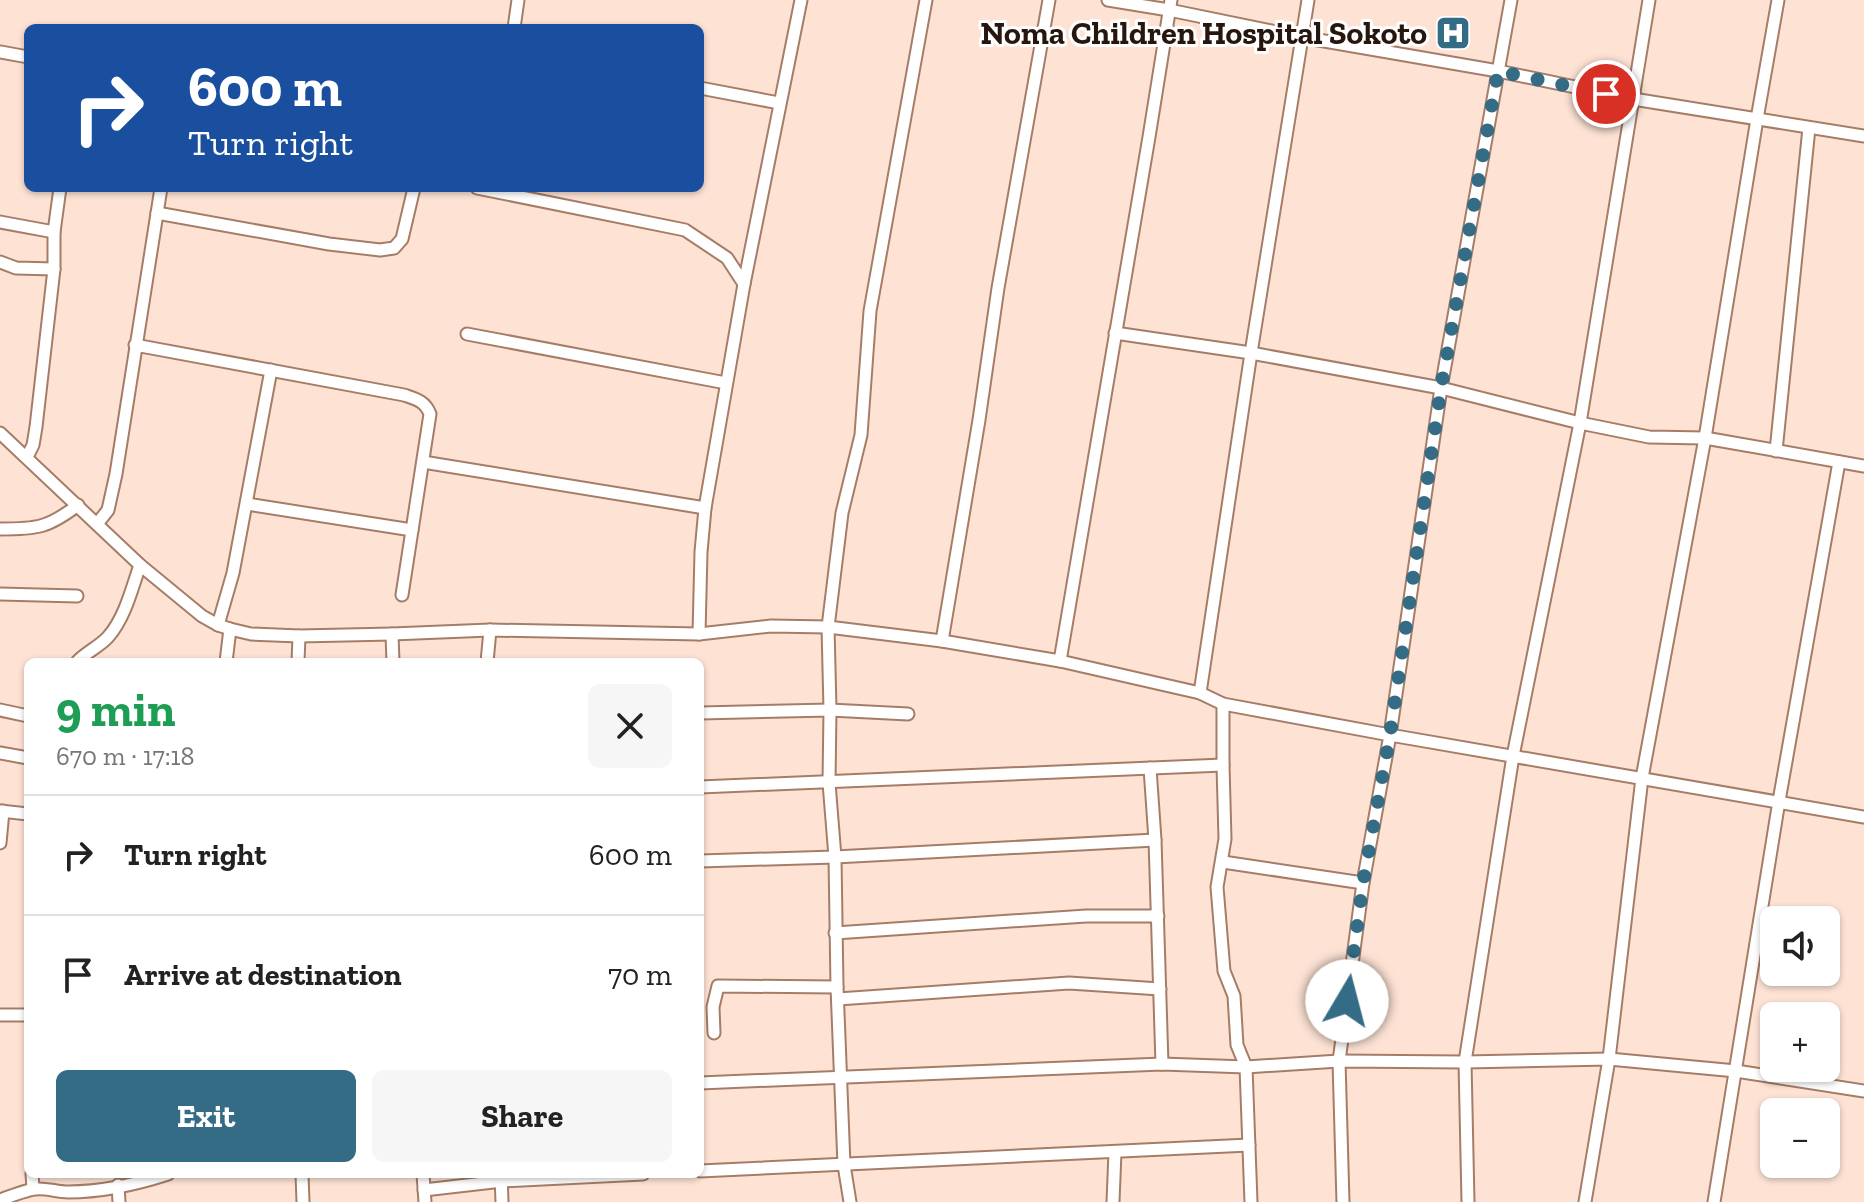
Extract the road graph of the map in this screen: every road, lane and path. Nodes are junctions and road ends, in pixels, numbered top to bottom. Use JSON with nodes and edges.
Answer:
{"nodes":[{"id":1,"x":518,"y":0,"type":"edge"},
{"id":2,"x":801,"y":0,"type":"edge"},
{"id":3,"x":926,"y":0,"type":"edge"},
{"id":4,"x":1049,"y":0,"type":"edge"},
{"id":5,"x":1108,"y":0,"type":"edge"},
{"id":6,"x":1308,"y":0,"type":"edge"},
{"id":7,"x":1511,"y":0,"type":"edge"},
{"id":8,"x":1649,"y":0,"type":"edge"},
{"id":9,"x":1778,"y":0,"type":"edge"},
{"id":10,"x":1170,"y":5,"type":"edge"},
{"id":11,"x":515,"y":24,"type":"edge"},
{"id":12,"x":1301,"y":37,"type":"junction"},
{"id":13,"x":1,"y":52,"type":"edge"},
{"id":14,"x":24,"y":56,"type":"edge"},
{"id":15,"x":1498,"y":71,"type":"junction"},
{"id":16,"x":704,"y":89,"type":"edge"},
{"id":17,"x":1633,"y":99,"type":"junction"},
{"id":18,"x":779,"y":103,"type":"junction"},
{"id":19,"x":1757,"y":119,"type":"junction"},
{"id":20,"x":1809,"y":128,"type":"junction"},
{"id":21,"x":1864,"y":136,"type":"edge"},
{"id":22,"x":59,"y":192,"type":"edge"},
{"id":23,"x":160,"y":192,"type":"edge"},
{"id":24,"x":413,"y":192,"type":"edge"},
{"id":25,"x":497,"y":192,"type":"edge"},
{"id":26,"x":157,"y":213,"type":"junction"},
{"id":27,"x":0,"y":222,"type":"edge"},
{"id":28,"x":54,"y":232,"type":"junction"},
{"id":29,"x":0,"y":262,"type":"edge"},
{"id":30,"x":54,"y":269,"type":"junction"},
{"id":31,"x":744,"y":284,"type":"junction"},
{"id":32,"x":1115,"y":333,"type":"junction"},
{"id":33,"x":467,"y":334,"type":"dead end"},
{"id":34,"x":135,"y":345,"type":"junction"},
{"id":35,"x":1251,"y":353,"type":"junction"},
{"id":36,"x":271,"y":370,"type":"junction"},
{"id":37,"x":726,"y":383,"type":"junction"},
{"id":38,"x":1441,"y":388,"type":"junction"},
{"id":39,"x":1580,"y":423,"type":"junction"},
{"id":40,"x":0,"y":433,"type":"edge"},
{"id":41,"x":1705,"y":438,"type":"junction"},
{"id":42,"x":1776,"y":451,"type":"junction"},
{"id":43,"x":27,"y":457,"type":"junction"},
{"id":44,"x":423,"y":462,"type":"junction"},
{"id":45,"x":1839,"y":462,"type":"junction"},
{"id":46,"x":1864,"y":466,"type":"edge"},
{"id":47,"x":247,"y":504,"type":"junction"},
{"id":48,"x":78,"y":505,"type":"junction"},
{"id":49,"x":705,"y":508,"type":"junction"},
{"id":50,"x":97,"y":524,"type":"junction"},
{"id":51,"x":0,"y":529,"type":"edge"},
{"id":52,"x":412,"y":530,"type":"junction"},
{"id":53,"x":140,"y":565,"type":"junction"},
{"id":54,"x":0,"y":594,"type":"edge"},
{"id":55,"x":402,"y":595,"type":"dead end"},
{"id":56,"x":77,"y":596,"type":"dead end"},
{"id":57,"x":218,"y":625,"type":"junction"},
{"id":58,"x":828,"y":627,"type":"junction"},
{"id":59,"x":230,"y":629,"type":"junction"},
{"id":60,"x":490,"y":630,"type":"junction"},
{"id":61,"x":392,"y":634,"type":"junction"},
{"id":62,"x":699,"y":634,"type":"junction"},
{"id":63,"x":299,"y":636,"type":"junction"},
{"id":64,"x":942,"y":641,"type":"junction"},
{"id":65,"x":81,"y":658,"type":"edge"},
{"id":66,"x":226,"y":658,"type":"edge"},
{"id":67,"x":298,"y":658,"type":"edge"},
{"id":68,"x":393,"y":658,"type":"edge"},
{"id":69,"x":487,"y":658,"type":"edge"},
{"id":70,"x":1060,"y":661,"type":"junction"},
{"id":71,"x":1200,"y":693,"type":"junction"},
{"id":72,"x":1223,"y":704,"type":"junction"},
{"id":73,"x":0,"y":710,"type":"edge"},
{"id":74,"x":830,"y":710,"type":"junction"},
{"id":75,"x":704,"y":713,"type":"edge"},
{"id":76,"x":908,"y":714,"type":"dead end"},
{"id":77,"x":24,"y":715,"type":"edge"},
{"id":78,"x":1390,"y":735,"type":"junction"},
{"id":79,"x":0,"y":753,"type":"edge"},
{"id":80,"x":1513,"y":756,"type":"junction"},
{"id":81,"x":24,"y":757,"type":"edge"},
{"id":82,"x":1223,"y":765,"type":"junction"},
{"id":83,"x":1150,"y":768,"type":"junction"},
{"id":84,"x":1642,"y":778,"type":"junction"},
{"id":85,"x":829,"y":783,"type":"junction"},
{"id":86,"x":704,"y":787,"type":"edge"},
{"id":87,"x":1779,"y":801,"type":"junction"},
{"id":88,"x":2,"y":811,"type":"edge"},
{"id":89,"x":24,"y":814,"type":"edge"},
{"id":90,"x":1864,"y":817,"type":"edge"},
{"id":91,"x":1155,"y":840,"type":"junction"},
{"id":92,"x":0,"y":843,"type":"edge"},
{"id":93,"x":835,"y":857,"type":"junction"},
{"id":94,"x":704,"y":861,"type":"edge"},
{"id":95,"x":1223,"y":862,"type":"junction"},
{"id":96,"x":1363,"y":883,"type":"junction"},
{"id":97,"x":1158,"y":916,"type":"junction"},
{"id":98,"x":835,"y":933,"type":"junction"},
{"id":99,"x":1160,"y":989,"type":"junction"},
{"id":100,"x":837,"y":993,"type":"junction"},
{"id":101,"x":0,"y":1015,"type":"edge"},
{"id":102,"x":24,"y":1015,"type":"edge"},
{"id":103,"x":714,"y":1033,"type":"dead end"},
{"id":104,"x":1609,"y":1059,"type":"junction"},
{"id":105,"x":1339,"y":1061,"type":"junction"},
{"id":106,"x":1465,"y":1062,"type":"junction"},
{"id":107,"x":1162,"y":1064,"type":"junction"},
{"id":108,"x":1246,"y":1067,"type":"junction"},
{"id":109,"x":1736,"y":1071,"type":"junction"},
{"id":110,"x":841,"y":1077,"type":"junction"},
{"id":111,"x":704,"y":1083,"type":"edge"},
{"id":112,"x":1864,"y":1091,"type":"edge"},
{"id":113,"x":1249,"y":1145,"type":"junction"},
{"id":114,"x":1115,"y":1152,"type":"junction"},
{"id":115,"x":844,"y":1165,"type":"junction"},
{"id":116,"x":704,"y":1171,"type":"edge"},
{"id":117,"x":156,"y":1178,"type":"edge"},
{"id":118,"x":302,"y":1178,"type":"edge"},
{"id":119,"x":497,"y":1178,"type":"edge"},
{"id":120,"x":501,"y":1178,"type":"edge"},
{"id":121,"x":118,"y":1185,"type":"junction"},
{"id":122,"x":27,"y":1194,"type":"edge"},
{"id":123,"x":425,"y":1196,"type":"edge"},
{"id":124,"x":0,"y":1200,"type":"edge"},
{"id":125,"x":119,"y":1202,"type":"edge"},
{"id":126,"x":303,"y":1202,"type":"edge"},
{"id":127,"x":502,"y":1202,"type":"edge"},
{"id":128,"x":850,"y":1202,"type":"edge"},
{"id":129,"x":1113,"y":1202,"type":"edge"},
{"id":130,"x":1251,"y":1202,"type":"edge"},
{"id":131,"x":1343,"y":1202,"type":"edge"},
{"id":132,"x":1468,"y":1202,"type":"edge"},
{"id":133,"x":1585,"y":1202,"type":"edge"},
{"id":134,"x":1714,"y":1202,"type":"edge"}],
"edges":[{"from":1,"to":11,"type":"street"},
{"from":2,"to":18,"type":"street"},
{"from":3,"to":58,"type":"street"},
{"from":4,"to":64,"type":"street"},
{"from":5,"to":10,"type":"street"},
{"from":6,"to":12,"type":"street"},
{"from":7,"to":15,"type":"street"},
{"from":8,"to":17,"type":"street"},
{"from":9,"to":19,"type":"street"},
{"from":10,"to":12,"type":"street"},
{"from":10,"to":32,"type":"street"},
{"from":12,"to":15,"type":"street"},
{"from":12,"to":35,"type":"street"},
{"from":13,"to":14,"type":"street"},
{"from":15,"to":17,"type":"street"},
{"from":15,"to":38,"type":"street"},
{"from":16,"to":18,"type":"street"},
{"from":17,"to":19,"type":"street"},
{"from":17,"to":39,"type":"street"},
{"from":18,"to":31,"type":"street"},
{"from":19,"to":20,"type":"street"},
{"from":19,"to":41,"type":"street"},
{"from":20,"to":21,"type":"street"},
{"from":20,"to":42,"type":"street"},
{"from":22,"to":28,"type":"street"},
{"from":23,"to":26,"type":"street"},
{"from":24,"to":26,"type":"street"},
{"from":25,"to":31,"type":"street"},
{"from":26,"to":34,"type":"street"},
{"from":27,"to":28,"type":"street"},
{"from":28,"to":30,"type":"street"},
{"from":29,"to":30,"type":"street"},
{"from":30,"to":43,"type":"street"},
{"from":31,"to":37,"type":"street"},
{"from":32,"to":35,"type":"street"},
{"from":32,"to":70,"type":"street"},
{"from":33,"to":37,"type":"street"},
{"from":34,"to":36,"type":"street"},
{"from":34,"to":50,"type":"street"},
{"from":35,"to":38,"type":"street"},
{"from":35,"to":71,"type":"street"},
{"from":36,"to":44,"type":"street"},
{"from":36,"to":47,"type":"street"},
{"from":37,"to":49,"type":"street"},
{"from":38,"to":39,"type":"street"},
{"from":38,"to":78,"type":"street"},
{"from":39,"to":41,"type":"street"},
{"from":39,"to":80,"type":"street"},
{"from":40,"to":43,"type":"street"},
{"from":41,"to":42,"type":"street"},
{"from":41,"to":84,"type":"street"},
{"from":42,"to":45,"type":"street"},
{"from":43,"to":48,"type":"street"},
{"from":44,"to":49,"type":"street"},
{"from":44,"to":52,"type":"street"},
{"from":45,"to":46,"type":"street"},
{"from":45,"to":87,"type":"street"},
{"from":47,"to":52,"type":"street"},
{"from":47,"to":57,"type":"street"},
{"from":48,"to":50,"type":"street"},
{"from":48,"to":51,"type":"street"},
{"from":49,"to":62,"type":"street"},
{"from":50,"to":53,"type":"street"},
{"from":52,"to":55,"type":"street"},
{"from":53,"to":57,"type":"street"},
{"from":53,"to":65,"type":"street"},
{"from":54,"to":56,"type":"street"},
{"from":57,"to":59,"type":"street"},
{"from":58,"to":62,"type":"street"},
{"from":58,"to":64,"type":"street"},
{"from":58,"to":74,"type":"street"},
{"from":59,"to":63,"type":"street"},
{"from":59,"to":66,"type":"street"},
{"from":60,"to":61,"type":"street"},
{"from":60,"to":62,"type":"street"},
{"from":60,"to":69,"type":"street"},
{"from":61,"to":63,"type":"street"},
{"from":61,"to":68,"type":"street"},
{"from":63,"to":67,"type":"street"},
{"from":64,"to":70,"type":"street"},
{"from":70,"to":71,"type":"street"},
{"from":71,"to":72,"type":"street"},
{"from":72,"to":78,"type":"street"},
{"from":72,"to":82,"type":"street"},
{"from":73,"to":77,"type":"street"},
{"from":74,"to":75,"type":"street"},
{"from":74,"to":76,"type":"street"},
{"from":74,"to":85,"type":"street"},
{"from":78,"to":80,"type":"street"},
{"from":78,"to":96,"type":"street"},
{"from":79,"to":81,"type":"street"},
{"from":80,"to":84,"type":"street"},
{"from":80,"to":106,"type":"street"},
{"from":82,"to":83,"type":"street"},
{"from":82,"to":95,"type":"street"},
{"from":83,"to":85,"type":"street"},
{"from":83,"to":91,"type":"street"},
{"from":84,"to":87,"type":"street"},
{"from":84,"to":104,"type":"street"},
{"from":85,"to":86,"type":"street"},
{"from":85,"to":93,"type":"street"},
{"from":87,"to":90,"type":"street"},
{"from":87,"to":109,"type":"street"},
{"from":88,"to":89,"type":"street"},
{"from":88,"to":92,"type":"street"},
{"from":91,"to":93,"type":"street"},
{"from":91,"to":97,"type":"street"},
{"from":93,"to":94,"type":"street"},
{"from":93,"to":98,"type":"street"},
{"from":95,"to":96,"type":"street"},
{"from":95,"to":108,"type":"street"},
{"from":96,"to":105,"type":"street"},
{"from":97,"to":98,"type":"street"},
{"from":97,"to":99,"type":"street"},
{"from":98,"to":100,"type":"street"},
{"from":99,"to":100,"type":"street"},
{"from":99,"to":107,"type":"street"},
{"from":100,"to":103,"type":"street"},
{"from":100,"to":110,"type":"street"},
{"from":101,"to":102,"type":"street"},
{"from":104,"to":106,"type":"street"},
{"from":104,"to":109,"type":"street"},
{"from":104,"to":133,"type":"street"},
{"from":105,"to":106,"type":"street"},
{"from":105,"to":108,"type":"street"},
{"from":105,"to":131,"type":"street"},
{"from":106,"to":132,"type":"street"},
{"from":107,"to":108,"type":"street"},
{"from":107,"to":110,"type":"street"},
{"from":108,"to":113,"type":"street"},
{"from":109,"to":112,"type":"street"},
{"from":109,"to":134,"type":"street"},
{"from":110,"to":111,"type":"street"},
{"from":110,"to":115,"type":"street"},
{"from":113,"to":114,"type":"street"},
{"from":113,"to":130,"type":"street"},
{"from":114,"to":115,"type":"street"},
{"from":114,"to":129,"type":"street"},
{"from":115,"to":116,"type":"street"},
{"from":115,"to":128,"type":"street"},
{"from":117,"to":121,"type":"street"},
{"from":118,"to":126,"type":"street"},
{"from":119,"to":123,"type":"street"},
{"from":120,"to":127,"type":"street"},
{"from":121,"to":122,"type":"street"},
{"from":121,"to":125,"type":"street"},
{"from":122,"to":124,"type":"street"}]}
